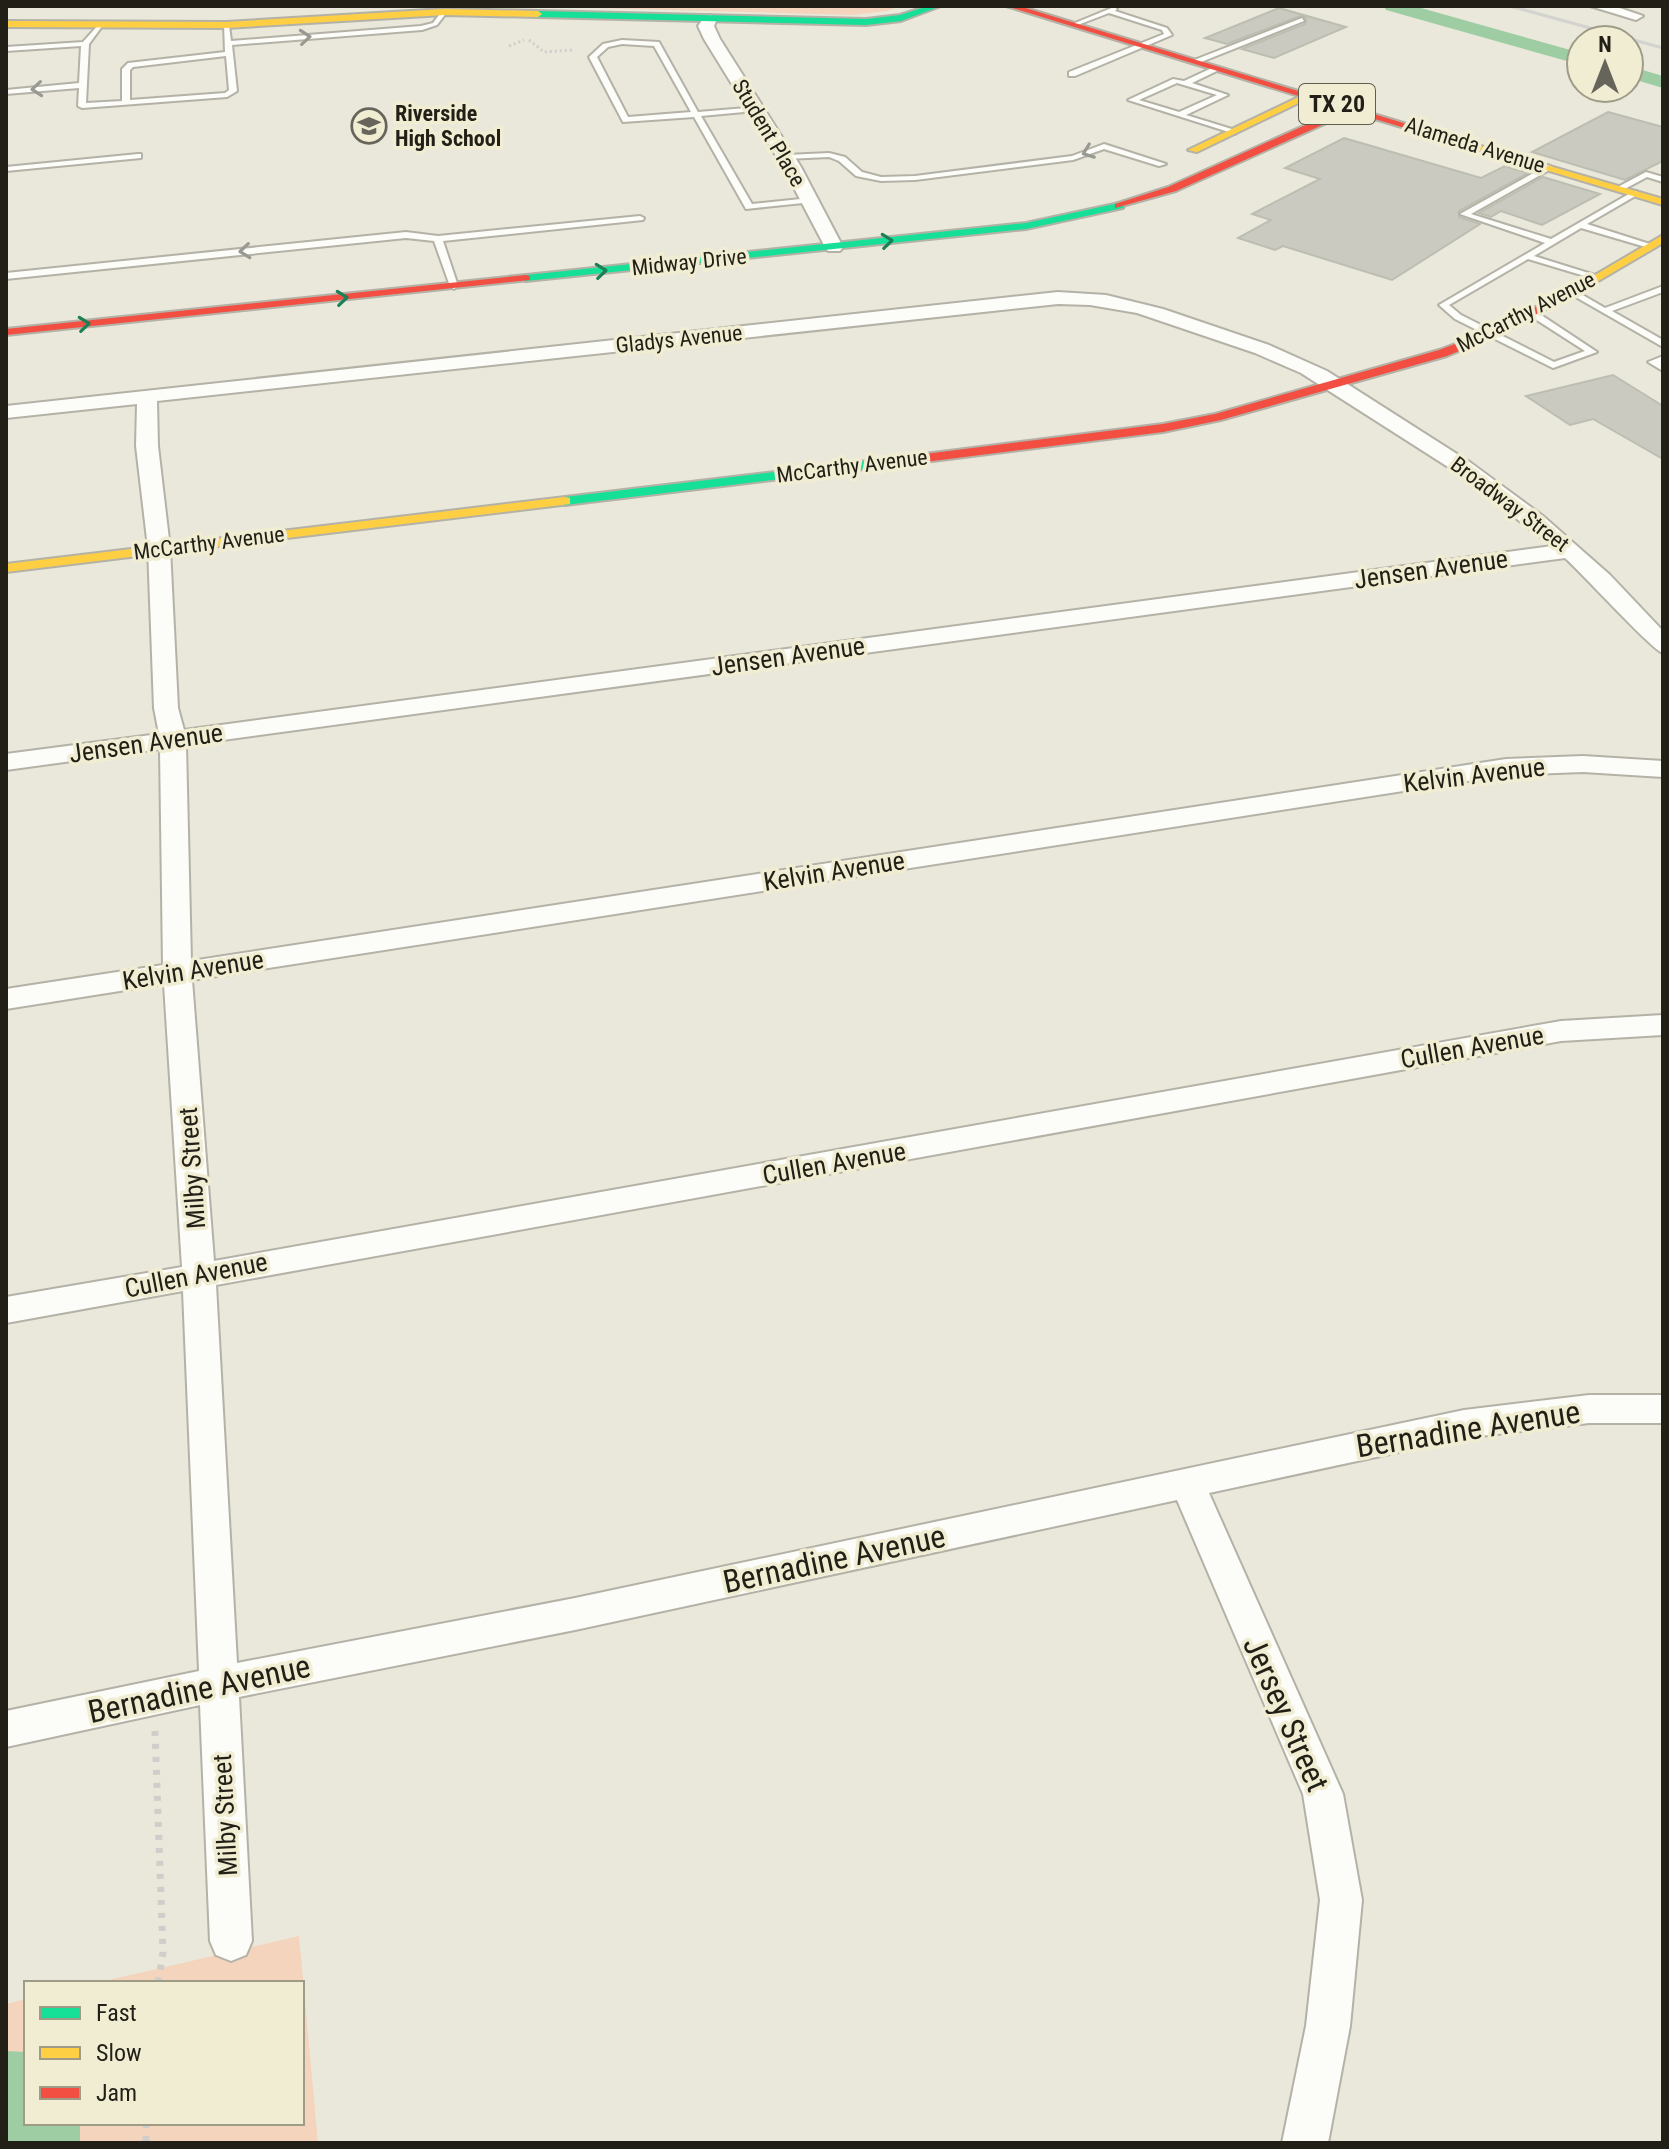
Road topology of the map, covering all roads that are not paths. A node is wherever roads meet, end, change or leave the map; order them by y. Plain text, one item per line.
1 (937, 6) edge
2 (1010, 6) edge
3 (1121, 6) edge
4 (1597, 6) edge
5 (1108, 11) junction
6 (1636, 16) dead end
7 (710, 19) junction
8 (1302, 20) dead end
9 (6, 24) edge
10 (100, 25) junction
11 (1073, 25) junction
12 (227, 34) junction
13 (85, 44) junction
14 (1142, 46) junction
15 (6, 49) edge
16 (227, 54) junction
17 (1193, 62) junction
18 (1217, 69) junction
19 (1072, 74) dead end
20 (1185, 83) junction
21 (83, 85) junction
22 (6, 92) edge
23 (1308, 96) junction
24 (126, 103) junction
25 (1351, 108) junction
26 (755, 109) junction
27 (695, 114) junction
28 (1179, 115) junction
29 (1232, 132) junction
30 (138, 156) dead end
31 (786, 157) junction
32 (1162, 164) junction
33 (1548, 167) junction
34 (6, 169) edge
35 (1136, 175) dead end
36 (1663, 180) edge
37 (1626, 191) junction
38 (810, 200) junction
39 (1663, 202) edge
40 (640, 218) dead end
41 (849, 221) dead end
42 (813, 225) junction
43 (1580, 225) junction
44 (438, 239) junction
45 (1659, 240) edge
46 (1552, 242) junction
47 (834, 247) junction
48 (1526, 256) junction
49 (6, 276) edge
50 (1595, 278) junction
51 (454, 286) junction
52 (1663, 289) edge
53 (1571, 292) junction
54 (1604, 311) junction
55 (1532, 313) junction
56 (6, 332) edge
57 (1491, 334) junction
58 (1663, 344) edge
59 (1663, 359) edge
60 (1663, 368) edge
61 (1338, 385) junction
62 (147, 397) junction
63 (6, 412) edge
64 (159, 548) junction
65 (1571, 550) junction
66 (6, 568) edge
67 (1663, 646) edge
68 (173, 739) junction
69 (6, 762) edge
70 (1663, 769) edge
71 (177, 972) junction
72 (6, 999) edge
73 (1663, 1025) edge
74 (199, 1273) junction
75 (6, 1310) edge
76 (1663, 1409) edge
77 (1188, 1485) junction
78 (219, 1684) junction
79 (6, 1729) edge
80 (231, 1941) dead end
81 (1305, 2143) edge

1 - 7 street
2 - 11 street, Alameda Avenue / TX 20
3 - 5 lane
4 - 6 street
5 - 11 lane
5 - 14 lane
7 - 12 street
7 - 26 street, Student Place
8 - 17 lane
9 - 10 street
10 - 12 street
10 - 13 lane
11 - 14 street, Alameda Avenue / TX 20
12 - 16 lane
13 - 15 lane
13 - 21 lane
14 - 17 street, Alameda Avenue / TX 20
14 - 19 lane
16 - 24 lane
16 - 24 lane
17 - 18 street, Alameda Avenue / TX 20
18 - 20 lane
18 - 23 street, Alameda Avenue / TX 20
20 - 28 lane
20 - 28 lane
21 -> 22 lane
21 - 24 lane
23 - 25 street, Alameda Avenue / TX 20
23 - 29 street
25 - 33 street, Alameda Avenue / TX 20
47 -> 25 street, Midway Drive
26 - 27 lane
26 - 31 street, Student Place
27 - 27 lane
27 - 38 lane
28 - 29 lane
29 - 32 street
30 - 34 lane
32 -> 31 lane
31 - 38 street, Student Place
32 - 35 street
33 - 37 street, Alameda Avenue / TX 20
33 - 46 lane
36 - 37 lane
37 - 39 street, Alameda Avenue / TX 20
37 - 43 lane
38 - 42 street, Student Place
40 - 44 lane
41 - 42 street
42 - 47 street, Student Place
43 - 45 lane
43 - 46 lane
44 -> 49 lane
44 - 51 lane
45 - 50 street, McCarthy Avenue
46 - 48 lane
51 -> 47 street, Midway Drive
48 - 50 lane
48 - 57 lane
50 - 53 street, McCarthy Avenue
56 -> 51 street, Midway Drive
52 - 54 lane
53 - 54 lane
53 - 55 street, McCarthy Avenue
54 - 58 lane
55 - 57 street, McCarthy Avenue
55 - 57 lane
57 - 61 street, McCarthy Avenue
59 - 60 lane
61 - 62 street, Gladys Avenue
61 - 64 street, McCarthy Avenue
61 - 65 street, Broadway Street
62 - 63 street, Gladys Avenue
62 - 64 street, Milby Street
64 - 66 street, McCarthy Avenue
64 - 68 street, Milby Street
65 - 67 street, Broadway Street
65 - 68 street, Jensen Avenue
68 - 69 street, Jensen Avenue
68 - 71 street, Milby Street
70 - 71 street, Kelvin Avenue
71 - 72 street, Kelvin Avenue
71 - 74 street, Milby Street
73 - 74 street, Cullen Avenue
74 - 75 street, Cullen Avenue
74 - 78 street, Milby Street
76 - 77 street, Bernadine Avenue
77 - 78 street, Bernadine Avenue
77 - 81 street, Jersey Street
78 - 79 street, Bernadine Avenue
78 - 80 street, Milby Street

